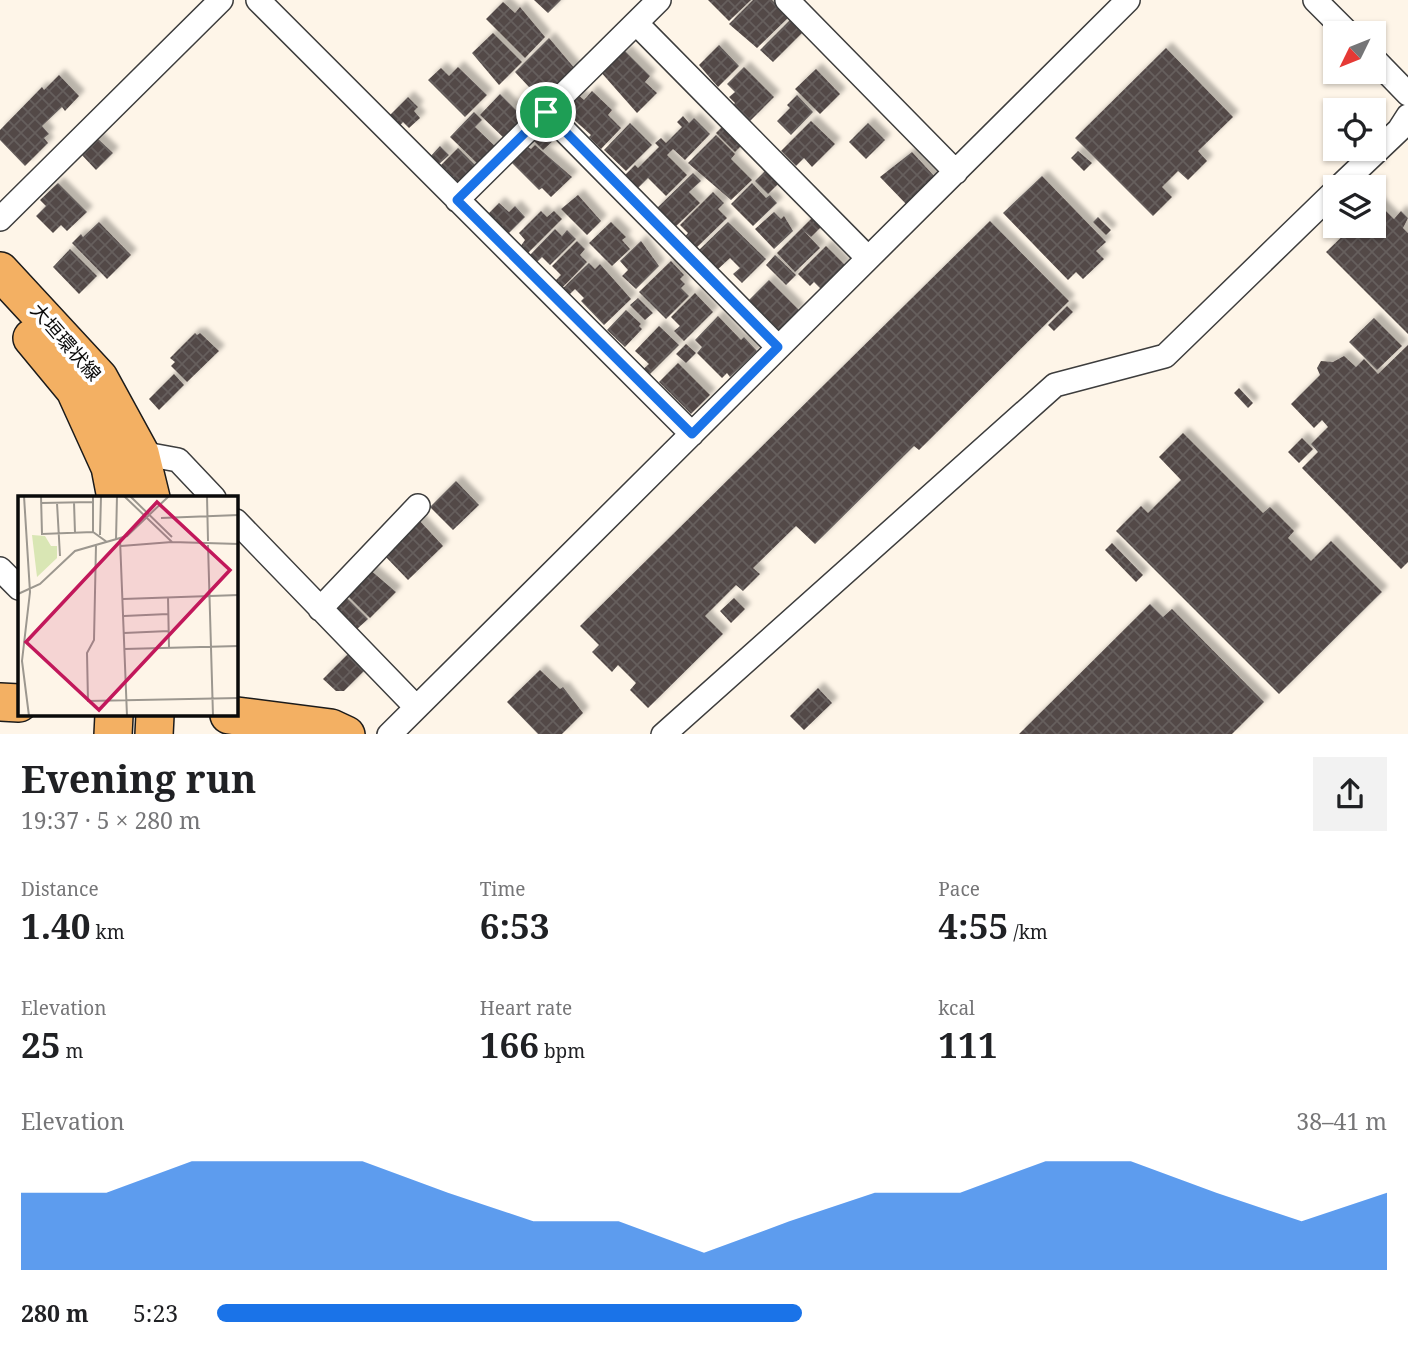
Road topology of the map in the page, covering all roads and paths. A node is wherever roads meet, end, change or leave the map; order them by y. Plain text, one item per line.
1 (221, 0) edge
2 (258, 0) edge
3 (659, 0) edge
4 (787, 0) edge
5 (1128, 0) edge
6 (1315, 0) edge
7 (1336, 21) edge
8 (636, 23) junction
9 (1386, 71) edge
10 (1408, 94) edge
11 (546, 112) junction
12 (1408, 116) edge
13 (956, 172) junction
14 (1352, 175) edge
15 (457, 200) junction
16 (1323, 203) edge
17 (0, 219) edge
18 (868, 258) junction
19 (0, 271) edge
20 (0, 306) edge
21 (778, 347) junction
22 (692, 434) junction
23 (139, 453) junction
24 (116, 496) edge
25 (150, 496) edge
26 (212, 496) edge
27 (418, 506) dead end
28 (238, 523) edge
29 (0, 569) edge
30 (18, 587) edge
31 (320, 608) junction
32 (0, 702) edge
33 (18, 703) edge
34 (416, 707) junction
35 (238, 716) edge
36 (346, 734) edge
37 (388, 734) edge
38 (663, 734) edge

1 - 17 street
2 - 15 street
3 - 8 street
4 - 13 street
5 - 13 street
6 - 7 street
8 - 11 street
8 - 18 street
9 - 10 street
11 - 15 street
11 - 21 street
12 - 14 street
13 - 18 street
15 - 22 street
16 - 38 street
18 - 21 street
19 - 23 main road, 大垣環状線
20 - 24 main road, 大垣環状線
21 - 22 street
22 - 34 street
23 - 25 main road, 大垣環状線
23 - 26 street
27 - 31 street
28 - 31 street
29 - 30 street
31 - 34 street
32 - 33 main road
34 - 37 street
35 - 36 main road

